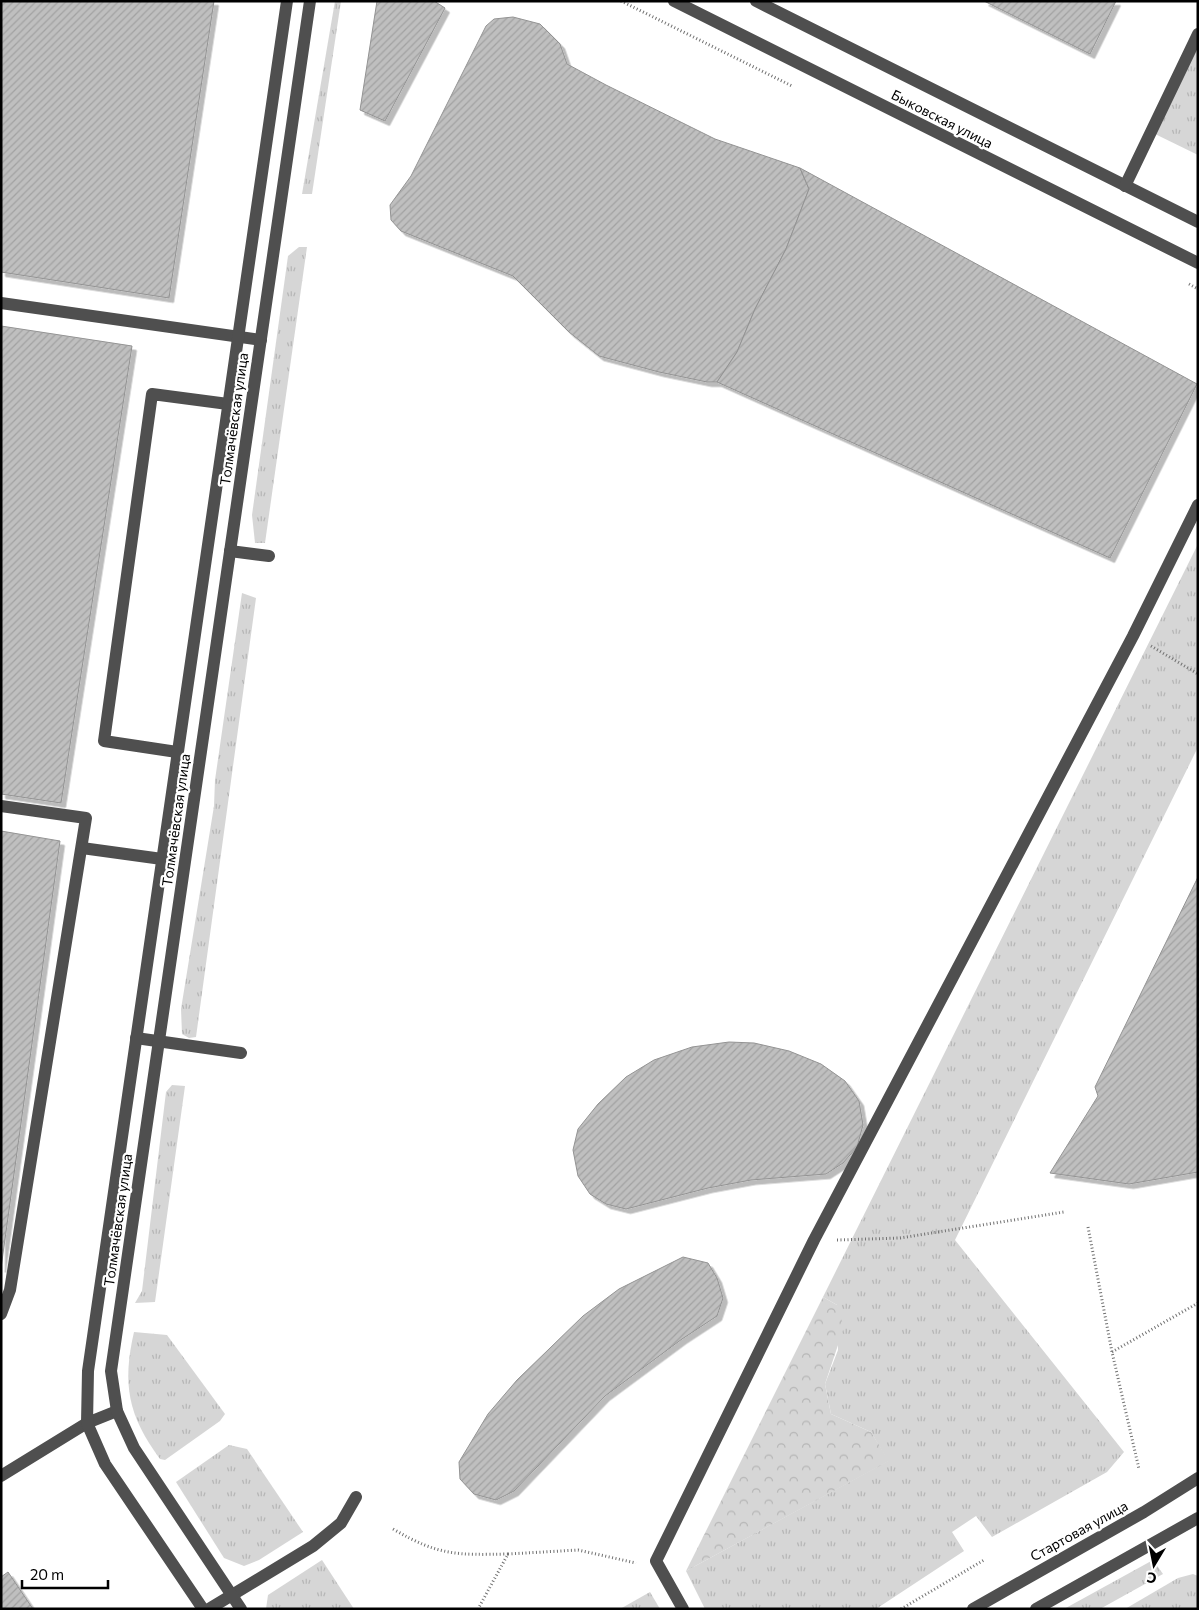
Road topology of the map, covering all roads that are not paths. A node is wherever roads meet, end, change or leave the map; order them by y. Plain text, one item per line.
1 (287, 1) edge
2 (310, 1) edge
3 (674, 1) edge
4 (756, 1) edge
5 (1198, 34) edge
6 (1125, 186) junction
7 (256, 213) junction
8 (279, 216) junction
9 (1198, 222) edge
10 (1198, 263) edge
11 (1, 303) edge
12 (238, 338) junction
13 (261, 340) junction
14 (228, 404) junction
15 (1198, 505) edge
16 (230, 551) junction
17 (269, 556) dead end
18 (178, 752) junction
19 (1, 806) edge
20 (82, 848) junction
21 (162, 859) junction
22 (136, 1038) junction
23 (159, 1042) junction
24 (241, 1053) dead end
25 (1, 1314) edge
26 (117, 1411) junction
27 (87, 1423) junction
28 (1, 1476) edge
29 (1198, 1478) edge
30 (356, 1498) dead end
31 (1198, 1518) edge
32 (231, 1594) junction
33 (203, 1609) edge
34 (209, 1609) edge
35 (241, 1609) edge
36 (683, 1609) edge
37 (973, 1609) edge
38 (1036, 1609) edge

1 - 7 street, Толмачёвская улица
2 - 8 street, Толмачёвская улица
3 - 10 street, Быковская улица
4 - 6 street, Быковская улица
5 - 6 street
6 - 9 street, Быковская улица
7 - 8 street
7 - 12 street, Толмачёвская улица
8 - 13 street, Толмачёвская улица
11 - 12 street
12 - 13 street
12 - 14 street, Толмачёвская улица
13 - 16 street, Толмачёвская улица
14 - 18 street, Толмачёвская улица
14 - 18 street
15 - 36 street
16 - 17 street
16 - 23 street, Толмачёвская улица
18 - 21 street, Толмачёвская улица
19 - 20 street
20 - 21 street
20 - 25 street
21 - 22 street, Толмачёвская улица
22 - 23 street
22 - 27 street, Толмачёвская улица
23 - 24 street
23 - 26 street, Толмачёвская улица
26 - 27 street
26 - 32 street, Толмачёвская улица
27 - 28 street
27 - 33 street, Толмачёвская улица
29 - 37 street, Стартовая улица
30 - 32 street
31 - 38 street
32 - 34 street
32 - 35 street, Толмачёвская улица

